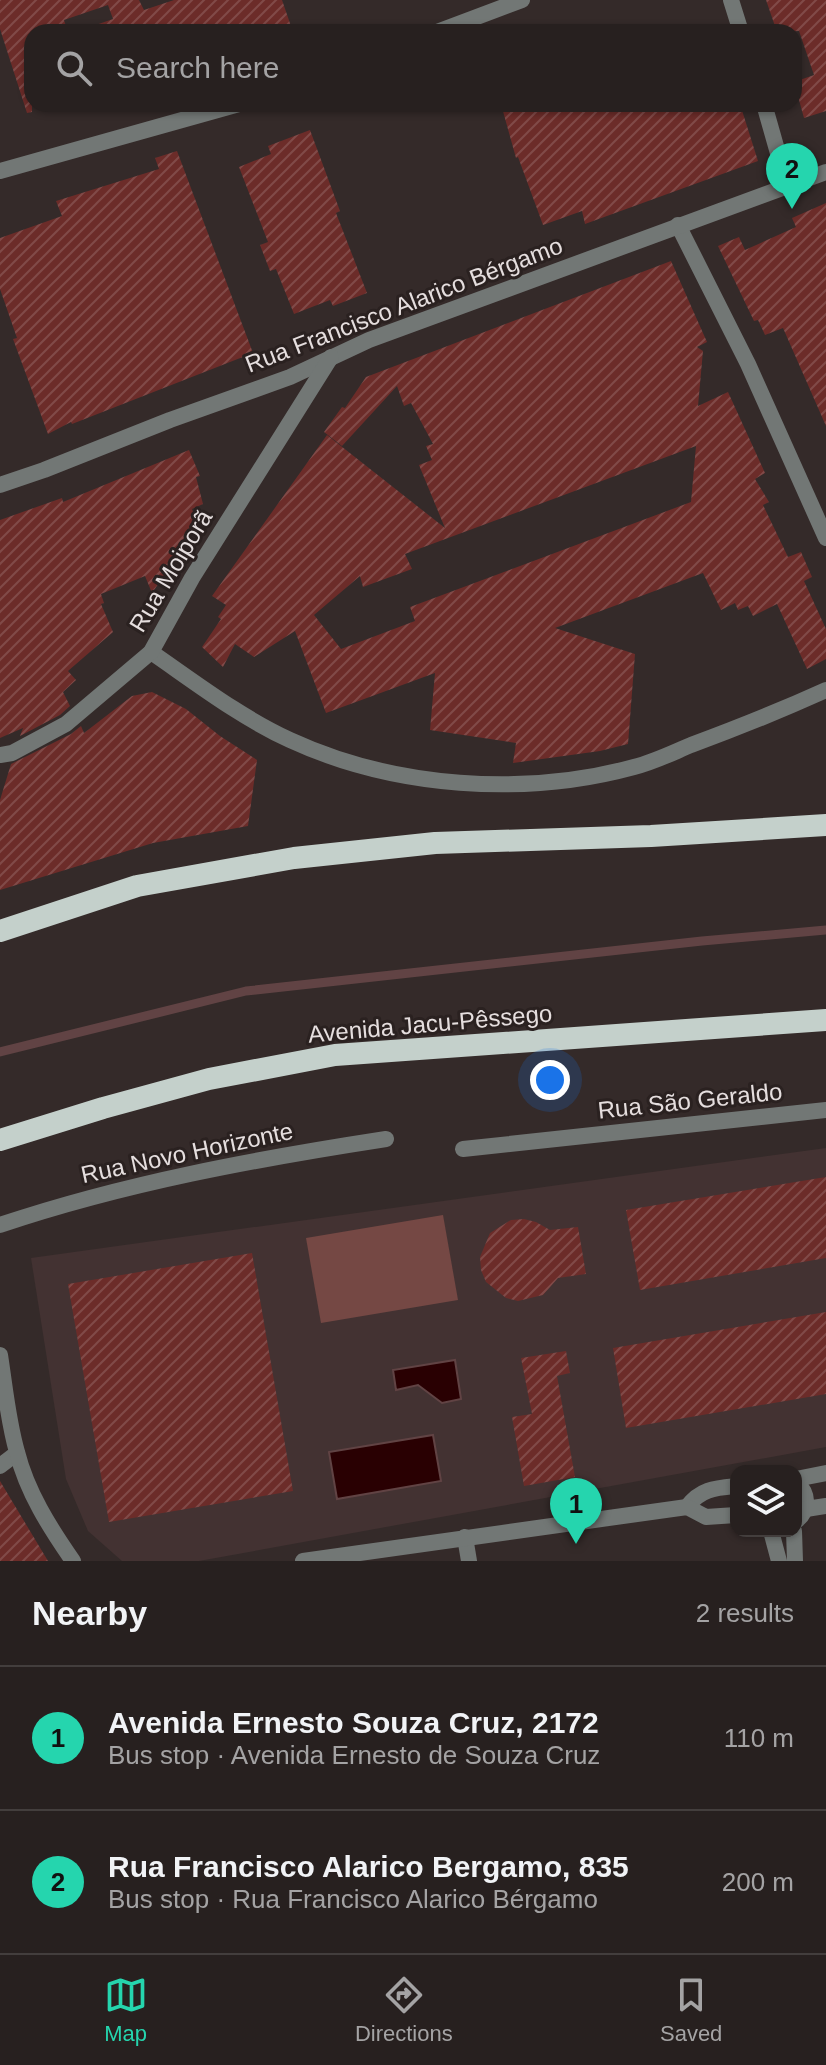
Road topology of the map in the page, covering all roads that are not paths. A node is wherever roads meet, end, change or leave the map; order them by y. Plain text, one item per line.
1 (522, 0) edge
2 (731, 0) edge
3 (458, 24) edge
4 (738, 24) edge
5 (210, 112) edge
6 (766, 112) edge
7 (0, 171) edge
8 (826, 172) edge
9 (787, 185) junction
10 (678, 225) junction
11 (331, 357) junction
12 (0, 485) edge
13 (826, 538) edge
14 (151, 652) junction
15 (826, 690) edge
16 (0, 755) edge
17 (826, 825) edge
18 (0, 931) edge
19 (826, 1020) edge
20 (826, 1110) edge
21 (386, 1139) dead end
22 (0, 1140) edge
23 (463, 1149) dead end
24 (0, 1225) edge
25 (0, 1355) edge
26 (17, 1453) junction
27 (0, 1466) edge
28 (826, 1473) edge
29 (802, 1479) edge
30 (730, 1487) edge
31 (802, 1487) edge
32 (826, 1506) edge
33 (687, 1507) junction
34 (802, 1512) edge
35 (730, 1515) edge
36 (802, 1515) edge
37 (465, 1537) junction
38 (773, 1537) edge
39 (794, 1537) edge
40 (73, 1561) edge
41 (303, 1561) edge
42 (469, 1561) edge
43 (779, 1561) edge
44 (795, 1561) edge

1 - 3 street
2 - 4 street
5 - 7 street
6 - 9 street
8 - 9 street, Rua Francisco Alarico Bérgamo
9 - 10 street, Rua Francisco Alarico Bérgamo
10 - 11 street, Rua Francisco Alarico Bérgamo
10 - 13 street
11 - 12 street, Rua Francisco Alarico Bérgamo
11 - 14 street, Rua Moiporã
14 - 15 street
14 - 16 street, Rua Moiporã
17 - 18 highway
19 - 22 highway, Avenida Jacu-Pêssego
20 - 23 street, Rua São Geraldo
21 - 24 street, Rua Novo Horizonte
25 - 26 street
26 - 27 street
26 - 40 street
28 - 29 street
30 - 33 street
31 - 34 street
32 - 36 street
33 - 35 street
33 - 37 street
37 - 41 street
37 - 42 street
38 - 43 street
39 - 44 street

